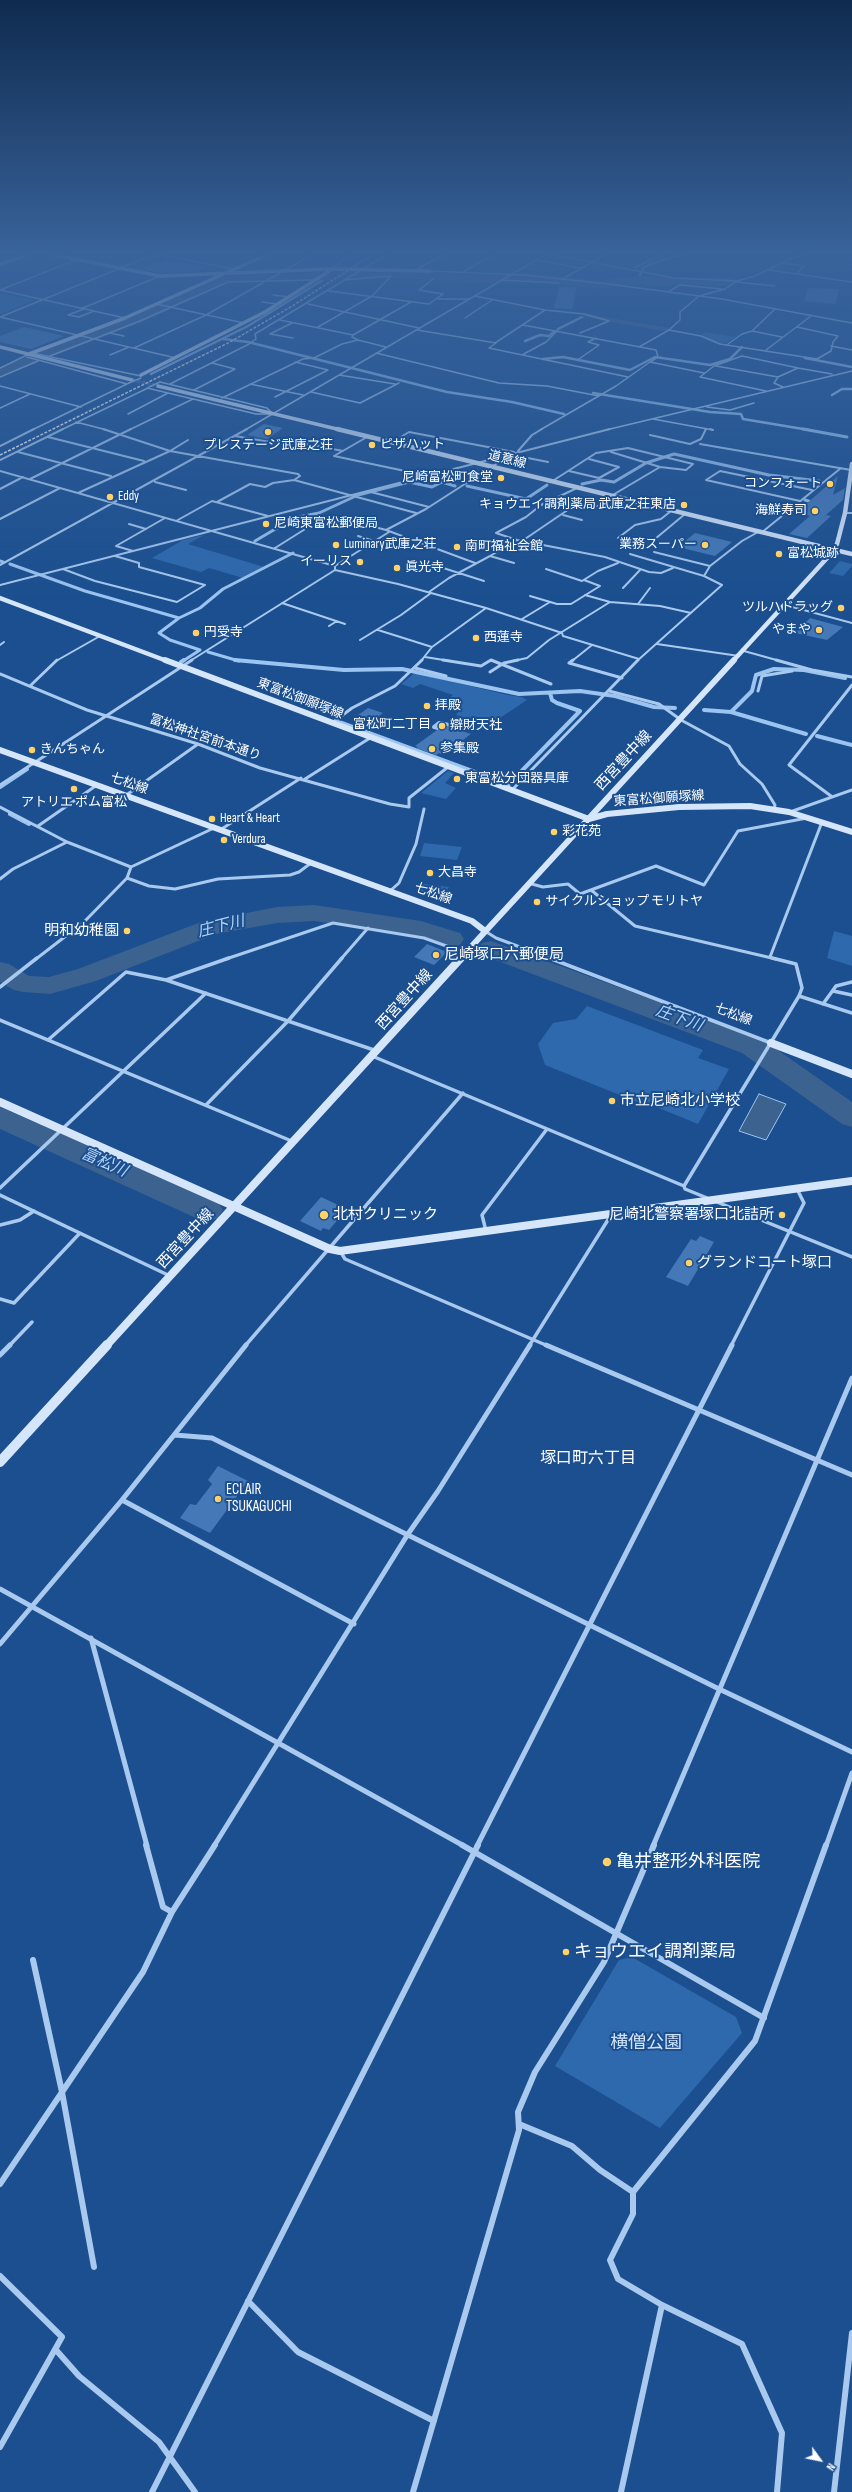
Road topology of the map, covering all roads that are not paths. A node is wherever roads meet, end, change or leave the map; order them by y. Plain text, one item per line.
1 (21, 368) edge
2 (70, 368) edge
3 (79, 368) edge
4 (106, 368) edge
5 (156, 368) edge
6 (201, 368) edge
7 (232, 368) edge
8 (282, 368) edge
9 (321, 368) edge
10 (350, 368) edge
11 (439, 368) edge
12 (586, 368) edge
13 (641, 368) edge
14 (681, 368) edge
15 (711, 368) edge
16 (726, 368) edge
17 (798, 368) edge
18 (800, 368) edge
19 (852, 371) edge
20 (704, 373) junction
21 (339, 375) junction
22 (834, 375) junction
23 (141, 376) junction
24 (0, 377) edge
25 (628, 377) junction
26 (778, 378) junction
27 (129, 382) junction
28 (399, 382) dead end
29 (159, 384) junction
30 (170, 384) junction
31 (250, 384) junction
32 (395, 384) junction
33 (0, 386) edge
34 (783, 387) junction
35 (148, 388) junction
36 (194, 390) junction
37 (768, 391) junction
38 (285, 392) junction
39 (310, 392) junction
40 (169, 393) junction
41 (30, 394) junction
42 (304, 395) junction
43 (599, 396) junction
44 (222, 398) junction
45 (275, 398) dead end
46 (193, 399) junction
47 (754, 403) dead end
48 (705, 406) junction
49 (81, 407) junction
50 (0, 408) edge
51 (128, 414) dead end
52 (273, 414) junction
53 (653, 419) junction
54 (76, 422) junction
55 (706, 429) junction
56 (713, 430) dead end
57 (120, 434) junction
58 (650, 435) dead end
59 (234, 436) junction
60 (47, 437) junction
61 (367, 437) junction
62 (188, 440) dead end
63 (674, 440) junction
64 (391, 442) junction
65 (670, 442) dead end
66 (700, 444) dead end
67 (0, 446) edge
68 (92, 448) junction
69 (170, 451) junction
70 (343, 451) junction
71 (18, 452) junction
72 (611, 452) junction
73 (515, 453) junction
74 (200, 456) junction
75 (589, 459) junction
76 (0, 460) edge
77 (144, 461) junction
78 (548, 462) dead end
79 (62, 463) junction
80 (474, 463) junction
81 (852, 464) edge
82 (660, 467) junction
83 (493, 468) junction
84 (840, 468) junction
85 (851, 470) edge
86 (569, 471) junction
87 (0, 472) edge
88 (426, 475) junction
89 (111, 476) junction
90 (23, 477) junction
91 (30, 479) junction
92 (294, 480) junction
93 (155, 482) junction
94 (551, 482) junction
95 (60, 488) junction
96 (577, 488) junction
97 (0, 489) edge
98 (186, 490) dead end
99 (367, 490) junction
100 (812, 490) junction
101 (78, 493) junction
102 (351, 495) junction
103 (611, 496) junction
104 (626, 500) junction
105 (800, 501) junction
106 (217, 502) junction
107 (115, 504) junction
108 (429, 506) junction
109 (671, 511) junction
110 (416, 513) junction
111 (845, 513) junction
112 (852, 513) edge
113 (685, 514) junction
114 (563, 515) junction
115 (268, 516) junction
116 (165, 518) junction
117 (345, 519) dead end
118 (0, 520) edge
119 (582, 520) dead end
120 (176, 521) junction
121 (129, 524) dead end
122 (310, 526) dead end
123 (146, 529) junction
124 (211, 531) junction
125 (387, 531) junction
126 (760, 532) junction
127 (358, 536) dead end
128 (618, 538) dead end
129 (656, 539) dead end
130 (517, 540) junction
131 (374, 541) junction
132 (522, 541) junction
133 (275, 548) junction
134 (834, 550) junction
135 (133, 551) junction
136 (654, 552) dead end
137 (630, 554) dead end
138 (852, 554) edge
139 (115, 556) junction
140 (490, 556) junction
141 (475, 562) junction
142 (514, 563) dead end
143 (618, 563) junction
144 (0, 565) edge
145 (335, 566) junction
146 (437, 566) dead end
147 (710, 566) junction
148 (673, 568) junction
149 (63, 569) junction
150 (546, 569) dead end
151 (334, 570) junction
152 (640, 570) junction
153 (458, 573) junction
154 (704, 576) junction
155 (584, 580) junction
156 (484, 581) dead end
157 (0, 585) edge
158 (624, 588) dead end
159 (650, 588) dead end
160 (430, 592) junction
161 (530, 596) dead end
162 (585, 596) junction
163 (0, 598) edge
164 (282, 602) junction
165 (550, 602) junction
166 (610, 602) junction
167 (638, 604) junction
168 (785, 605) junction
169 (486, 608) junction
170 (691, 613) junction
171 (522, 619) junction
172 (338, 621) junction
173 (852, 623) edge
174 (345, 624) dead end
175 (329, 626) dead end
176 (378, 630) junction
177 (562, 633) junction
178 (100, 636) junction
179 (0, 640) edge
180 (360, 640) dead end
181 (657, 644) junction
182 (0, 645) edge
183 (592, 645) junction
184 (432, 647) junction
185 (744, 651) junction
186 (739, 656) junction
187 (425, 657) junction
188 (639, 659) junction
189 (501, 665) junction
190 (182, 667) junction
191 (414, 670) junction
192 (792, 671) dead end
193 (490, 672) dead end
194 (0, 674) edge
195 (446, 676) dead end
196 (852, 677) edge
197 (622, 678) junction
198 (551, 684) dead end
199 (852, 685) edge
200 (30, 686) junction
201 (851, 689) edge
202 (758, 692) dead end
203 (607, 693) junction
204 (109, 716) junction
205 (681, 720) junction
206 (332, 723) junction
207 (370, 738) junction
208 (198, 744) junction
209 (0, 750) edge
210 (34, 763) junction
211 (448, 767) junction
212 (303, 779) junction
213 (0, 785) edge
214 (97, 785) junction
215 (852, 790) edge
216 (511, 791) junction
217 (126, 796) junction
218 (831, 796) junction
219 (0, 807) edge
220 (424, 809) dead end
221 (774, 809) junction
222 (789, 812) junction
223 (809, 818) junction
224 (589, 819) junction
225 (822, 822) junction
226 (38, 826) junction
227 (217, 829) junction
228 (852, 832) edge
229 (66, 842) junction
230 (311, 863) junction
231 (131, 867) junction
232 (127, 878) junction
233 (0, 879) edge
234 (528, 883) junction
235 (591, 890) junction
236 (390, 892) junction
237 (368, 928) junction
238 (485, 931) junction
239 (466, 954) junction
240 (770, 957) junction
241 (166, 980) junction
242 (852, 982) edge
243 (0, 987) edge
244 (833, 991) junction
245 (206, 993) junction
246 (852, 995) edge
247 (799, 996) junction
248 (823, 1004) junction
249 (852, 1013) edge
250 (0, 1020) edge
251 (288, 1021) junction
252 (48, 1040) junction
253 (769, 1046) junction
254 (375, 1053) junction
255 (123, 1073) junction
256 (852, 1074) edge
257 (463, 1093) junction
258 (0, 1102) edge
259 (206, 1105) junction
260 (62, 1129) junction
261 (547, 1129) junction
262 (294, 1142) junction
263 (852, 1181) edge
264 (684, 1187) junction
265 (0, 1188) edge
266 (797, 1189) junction
267 (0, 1195) edge
268 (715, 1200) junction
269 (236, 1206) junction
270 (34, 1211) junction
271 (611, 1214) junction
272 (0, 1225) edge
273 (485, 1228) junction
274 (790, 1231) junction
275 (80, 1233) junction
276 (330, 1249) junction
277 (340, 1251) junction
278 (852, 1257) edge
279 (170, 1276) junction
280 (0, 1299) edge
281 (32, 1322) dead end
282 (532, 1339) junction
283 (0, 1355) edge
284 (852, 1378) edge
285 (697, 1409) junction
286 (175, 1435) junction
287 (818, 1460) junction
288 (0, 1462) edge
289 (852, 1475) edge
290 (122, 1500) junction
291 (408, 1534) junction
292 (0, 1589) edge
293 (32, 1606) junction
294 (589, 1622) junction
295 (354, 1624) junction
296 (91, 1638) junction
297 (0, 1644) edge
298 (719, 1689) junction
299 (280, 1743) junction
300 (852, 1752) edge
301 (852, 1773) edge
302 (474, 1851) junction
303 (172, 1912) junction
304 (617, 1933) junction
305 (33, 1960) dead end
306 (764, 2018) junction
307 (62, 2092) junction
308 (519, 2124) junction
309 (0, 2184) edge
310 (634, 2192) junction
311 (94, 2267) dead end
312 (0, 2276) edge
313 (248, 2301) junction
314 (662, 2305) junction
315 (852, 2333) edge
316 (56, 2350) junction
317 (849, 2388) edge
318 (434, 2421) junction
319 (0, 2447) edge
320 (170, 2458) junction
321 (152, 2492) edge
322 (195, 2492) edge
323 (413, 2492) edge
324 (621, 2492) edge
325 (777, 2492) edge
326 (834, 2492) edge

1 - 24 street
2 - 27 street
3 - 27 street
4 - 23 street
5 - 23 street
6 - 30 street
7 - 36 street
8 - 31 street
9 - 38 street
10 - 21 street
11 - 43 street
12 - 25 street
13 - 25 street
14 - 20 street
15 - 20 street
16 - 26 street
17 - 26 street
18 - 22 street
19 - 22 street
20 - 37 street
21 - 32 street
21 - 39 street
22 - 34 street
23 - 27 street, bridge
25 - 43 street
26 - 34 street
27 - 49 street
28 - 32 street
29 - 30 street
29 - 35 street, bridge
29 - 52 street, 道意線
30 - 36 street
31 - 38 street
31 - 44 street
32 - 39 street
33 - 41 street
34 - 37 street
35 - 40 street
35 - 54 street
36 - 44 street
37 - 48 street
38 - 42 street
38 - 45 street
39 - 42 street
40 - 46 street
40 - 51 street
41 - 49 street
41 - 50 street
42 - 52 street
43 - 73 street
44 - 52 street
46 - 52 street
46 - 57 street
47 - 48 street
48 - 53 street
49 - 67 street
52 - 59 street
52 - 61 street, 道意線
53 - 55 street
53 - 73 street
54 - 57 street
54 - 60 street
55 - 56 street
55 - 63 street
57 - 68 street
57 - 69 street
58 - 63 street
59 - 70 street
59 - 74 street
60 - 68 street
60 - 71 street
61 - 64 street, 道意線
61 - 70 street
62 - 69 street
63 - 65 street
64 - 73 street
64 - 80 street, 道意線
66 - 84 street
68 - 77 street
68 - 79 street
69 - 74 street
69 - 77 street
70 - 88 street
71 - 76 street
71 - 79 street
72 - 75 street
72 - 82 street
72 - 82 street
73 - 78 street
73 - 80 street
73 - 83 street
74 - 92 street
74 - 93 street
75 - 86 street
75 - 86 street
77 - 89 street
79 - 89 street
79 - 91 street
80 - 83 street, 道意線
80 - 88 street
81 - 85 street, 西宮豊中線
82 - 103 street
83 - 94 street, 道意線
83 - 108 street
84 - 85 street
84 - 100 street
85 - 111 street, 西宮豊中線
86 - 94 street
87 - 90 street
88 - 99 street
89 - 101 street
90 - 91 street
90 - 97 street
91 - 95 street
92 - 102 street
92 - 106 street
93 - 98 street
93 - 107 street
94 - 96 street, 道意線
95 - 101 street
95 - 118 street
96 - 103 street, 道意線
96 - 130 street
99 - 102 street
99 - 108 street
100 - 105 street
100 - 105 street
101 - 107 street
102 - 110 street
102 - 115 street
103 - 104 street, 道意線
104 - 109 street, 道意線
104 - 114 street
105 - 126 street
106 - 115 street
106 - 120 street
107 - 116 street
107 - 144 street
108 - 110 street
109 - 113 street, 道意線
109 - 128 street
110 - 125 street
111 - 112 street
111 - 134 street, 西宮豊中線
113 - 126 street, 道意線
113 - 129 street
114 - 119 street
114 - 132 street
115 - 124 street
116 - 120 street
116 - 123 street
117 - 125 street
120 - 124 street
121 - 123 street
122 - 133 street
123 - 135 street
124 - 133 street
124 - 135 street
125 - 131 street
125 - 141 street
126 - 134 street, 道意線
126 - 147 street
127 - 131 street
130 - 132 street
130 - 140 street
131 - 145 street
132 - 143 street
133 - 145 street
134 - 138 street, 道意線
134 - 168 street, 西宮豊中線
135 - 139 street
136 - 147 street
137 - 148 street
139 - 149 street
139 - 149 street
140 - 141 street
140 - 142 street
141 - 153 street
143 - 152 street
143 - 155 street
145 - 151 street
146 - 153 street
147 - 154 street
148 - 152 street
148 - 154 street
149 - 157 street
150 - 155 street
151 - 160 street
151 - 164 street
152 - 158 street
153 - 156 street
153 - 160 street
154 - 170 street
155 - 162 street
159 - 167 street
160 - 169 street
160 - 176 street
161 - 165 street
162 - 165 street
162 - 166 street
163 - 178 street, 東富松御願塚線
164 - 172 street
164 - 190 street
165 - 171 street
166 - 167 street
166 - 177 street
167 - 170 street
168 - 173 street
168 - 185 street, 西宮豊中線
169 - 171 street
169 - 184 street
170 - 181 street
171 - 177 street
172 - 174 street
172 - 175 street
176 - 180 street
176 - 184 street
177 - 183 street
177 - 189 street
178 - 190 street, 東富松御願塚線
178 - 200 street
179 - 182 street
181 - 186 street
181 - 188 street
183 - 188 street
183 - 197 street
184 - 187 street
185 - 186 street, 西宮豊中線
185 - 196 street
186 - 205 street, 西宮豊中線
187 - 189 street
187 - 191 street
188 - 197 street
189 - 193 street
189 - 198 street
190 - 204 street
190 - 206 street, 東富松御願塚線
191 - 195 street
191 - 206 street
192 - 202 street
194 - 200 street, 富松神社宮前本通り
197 - 203 street
199 - 201 street
200 - 204 street, 富松神社宮前本通り
201 - 218 street
203 - 205 street
203 - 216 street
204 - 208 street, 富松神社宮前本通り
204 - 210 street
205 - 221 street
205 - 224 street, 西宮豊中線
206 - 207 street, 東富松御願塚線
207 - 211 street, 東富松御願塚線
207 - 212 street
208 - 212 street, 富松神社宮前本通り
208 - 217 street
209 - 210 street, 七松線
210 - 213 street
210 - 214 street, 七松線
211 - 212 street, 富松神社宮前本通り
211 - 216 street, 東富松御願塚線
212 - 227 street
214 - 217 street, 七松線
214 - 226 street
215 - 218 street
216 - 224 street, 東富松御願塚線
217 - 227 street, 七松線
218 - 222 street
219 - 226 street
220 - 236 street
221 - 222 street, 東富松御願塚線
221 - 224 street, 東富松御願塚線
222 - 223 street, 東富松御願塚線
223 - 225 street, 東富松御願塚線
223 - 235 street
224 - 234 street, 西宮豊中線
225 - 228 street, 東富松御願塚線
225 - 240 street
226 - 229 street
227 - 230 street, 七松線
227 - 231 street
229 - 231 street
229 - 233 street
230 - 232 street
230 - 236 street, 七松線
231 - 232 street
232 - 243 street
234 - 235 street
234 - 238 street, 西宮豊中線
235 - 240 street
236 - 238 street, 七松線
237 - 239 street
237 - 241 street
237 - 251 street
238 - 239 street, 西宮豊中線
238 - 253 street, 七松線
239 - 254 street, 西宮豊中線
240 - 247 street
241 - 245 street
241 - 252 street
242 - 244 street
244 - 246 street
244 - 248 street
245 - 251 street
245 - 255 street
247 - 248 street
247 - 253 street
248 - 249 street
250 - 252 street
251 - 254 street
251 - 259 street
252 - 255 street
253 - 256 street, 七松線
253 - 264 street
254 - 257 street
254 - 262 street, 西宮豊中線
255 - 259 street
255 - 260 street
257 - 261 street
257 - 276 street
258 - 260 street
259 - 262 street
260 - 265 street
260 - 269 street
261 - 264 street
261 - 273 street
262 - 269 street, 西宮豊中線
263 - 266 street
264 - 268 street
266 - 268 street
266 - 274 street
267 - 270 street
268 - 271 street
268 - 274 street
269 - 276 street
269 - 279 street, 西宮豊中線
270 - 272 street
270 - 275 street
271 - 273 street
271 - 282 street
273 - 277 street
274 - 278 street
274 - 285 street
275 - 279 street
275 - 280 street
276 - 277 street
276 - 286 street
277 - 282 street
279 - 288 street, 西宮豊中線
281 - 283 street
282 - 285 street
282 - 291 street
284 - 287 street
285 - 287 street
285 - 294 street
286 - 290 street
286 - 291 street
287 - 289 street
287 - 298 street
290 - 293 street
290 - 295 street
291 - 294 street
291 - 295 street
292 - 293 street
293 - 296 street
293 - 297 street
294 - 298 street
294 - 302 street
295 - 299 street
296 - 299 street
296 - 303 street
298 - 300 street
298 - 304 street
299 - 302 street
299 - 303 street
301 - 306 street
302 - 304 street
302 - 313 street
303 - 307 street
304 - 306 street
304 - 308 street
305 - 307 street
306 - 310 street
307 - 309 street
307 - 311 street
308 - 310 street
308 - 318 street
310 - 314 street
312 - 316 street
313 - 318 street
313 - 320 street
314 - 324 street
314 - 325 street
315 - 317 street
316 - 319 street
316 - 320 street
317 - 326 street
318 - 323 street
320 - 321 street
320 - 322 street

